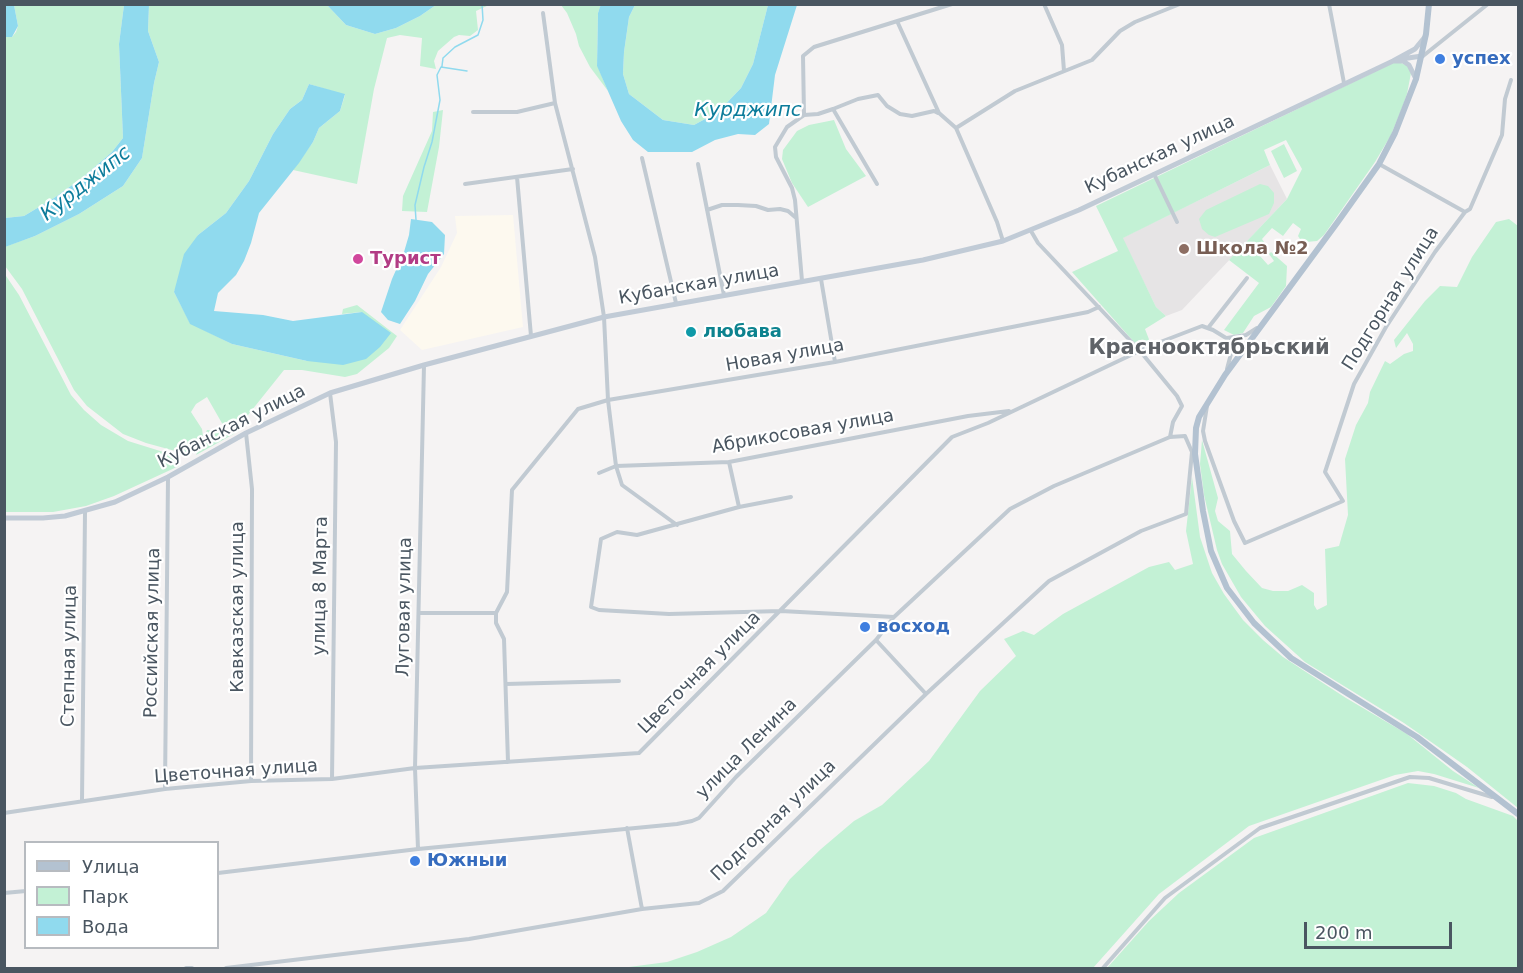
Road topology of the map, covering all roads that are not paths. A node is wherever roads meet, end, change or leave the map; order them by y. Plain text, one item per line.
1 (952, 4) edge
2 (1044, 4) edge
3 (1180, 4) edge
4 (1329, 4) edge
5 (1429, 4) edge
6 (1488, 4) edge
7 (543, 13) dead end
8 (897, 21) junction
9 (1426, 34) junction
10 (1422, 56) junction
11 (1393, 61) junction
12 (1064, 71) junction
13 (1416, 79) junction
14 (1511, 80) dead end
15 (1344, 83) junction
16 (555, 103) junction
17 (833, 110) junction
18 (473, 112) dead end
19 (939, 113) junction
20 (804, 115) junction
21 (956, 128) junction
22 (642, 158) dead end
23 (698, 164) dead end
24 (1379, 164) junction
25 (573, 169) junction
26 (1154, 173) junction
27 (517, 177) junction
28 (465, 184) dead end
29 (877, 184) dead end
30 (707, 210) junction
31 (1465, 212) junction
32 (796, 217) junction
33 (1177, 222) dead end
34 (1031, 231) junction
35 (1003, 241) junction
36 (821, 278) junction
37 (1247, 278) dead end
38 (802, 281) junction
39 (725, 296) junction
40 (676, 303) junction
41 (1099, 307) junction
42 (604, 317) junction
43 (1261, 325) junction
44 (1208, 328) junction
45 (531, 336) junction
46 (1227, 338) junction
47 (1244, 349) junction
48 (1140, 351) junction
49 (835, 362) junction
50 (424, 365) junction
51 (1225, 375) junction
52 (330, 393) junction
53 (608, 400) junction
54 (1207, 404) junction
55 (1012, 410) junction
56 (246, 433) junction
57 (1170, 437) junction
58 (729, 462) junction
59 (616, 466) junction
60 (599, 473) dead end
61 (168, 477) junction
62 (791, 497) dead end
63 (739, 507) junction
64 (85, 512) junction
65 (4, 518) edge
66 (677, 525) junction
67 (781, 611) junction
68 (419, 613) junction
69 (496, 613) junction
70 (894, 617) junction
71 (876, 640) junction
72 (619, 681) dead end
73 (506, 684) junction
74 (926, 694) junction
75 (508, 762) junction
76 (415, 768) junction
77 (332, 779) junction
78 (250, 781) junction
79 (165, 789) junction
80 (1500, 799) junction
81 (82, 801) junction
82 (4, 813) edge
83 (1518, 814) edge
84 (627, 828) junction
85 (418, 849) junction
86 (219, 873) edge
87 (24, 891) edge
88 (4, 893) edge
89 (642, 909) junction
90 (186, 969) edge
91 (192, 969) edge
92 (226, 969) edge
93 (1103, 969) edge

1 - 8 street
2 - 12 street
3 - 12 street
4 - 15 street
5 - 9 main road
6 - 10 street
7 - 16 street
8 - 19 street
8 - 20 street
9 - 10 main road
9 - 11 main road
10 - 11 main road
10 - 13 main road
11 - 13 main road
11 - 15 main road, Кубанская улица
12 - 21 street
13 - 24 main road
14 - 31 street, Подгорная улица
15 - 26 main road, Кубанская улица
16 - 18 street
16 - 25 street
17 - 19 street
17 - 20 street
17 - 29 street
19 - 21 street
20 - 32 street
21 - 35 street
22 - 40 street
23 - 30 street
24 - 31 street
24 - 43 main road
25 - 27 street
25 - 42 street
26 - 33 street
26 - 34 main road, Кубанская улица
27 - 28 street
27 - 45 street
30 - 32 street
30 - 39 street
31 - 54 street, Подгорная улица
32 - 38 street
34 - 35 main road, Кубанская улица
34 - 41 street
35 - 36 main road, Кубанская улица
36 - 38 main road, Кубанская улица
36 - 49 street
37 - 44 street
38 - 39 main road, Кубанская улица
39 - 40 main road, Кубанская улица
40 - 42 main road, Кубанская улица
41 - 48 street
41 - 49 street, Новая улица
42 - 45 main road, Кубанская улица
42 - 53 street
43 - 46 street
43 - 47 main road
44 - 46 street
44 - 48 street, Цветочная улица
45 - 50 main road, Кубанская улица
46 - 47 street
46 - 51 street
47 - 51 main road
48 - 55 street, Цветочная улица
48 - 57 street
49 - 53 street, Новая улица
50 - 52 main road, Кубанская улица
50 - 68 street, Луговая улица
51 - 54 main road
52 - 56 main road, Кубанская улица
52 - 77 street, улица 8 Марта
53 - 59 street
53 - 69 street, Новая улица
54 - 80 main road
55 - 58 street, Абрикосовая улица
55 - 67 street, Цветочная улица
56 - 61 main road, Кубанская улица
56 - 78 street, Кавказская улица
57 - 70 street, улица Ленина
57 - 74 street, Подгорная улица
58 - 59 street, Абрикосовая улица
58 - 63 street
59 - 60 street, Абрикосовая улица
59 - 66 street
61 - 64 main road, Кубанская улица
61 - 79 street, Российская улица
62 - 63 street
63 - 66 street
64 - 65 main road, Кубанская улица
64 - 81 street, Степная улица
66 - 67 street
67 - 70 street
67 - 75 street, Цветочная улица
68 - 69 street
68 - 76 street, Луговая улица
69 - 73 street
70 - 71 street, улица Ленина
71 - 74 street
71 - 84 street, улица Ленина
72 - 73 street
73 - 75 street
74 - 89 street, Подгорная улица
75 - 76 street, Цветочная улица
76 - 77 street, Цветочная улица
76 - 85 street, Луговая улица
77 - 78 street, Цветочная улица
78 - 79 street, Цветочная улица
79 - 81 street, Цветочная улица
80 - 83 main road
80 - 93 street
81 - 82 street, Цветочная улица
84 - 85 street, улица Ленина
84 - 89 street
85 - 86 street, улица Ленина
87 - 88 street
89 - 92 street, Подгорная улица
90 - 91 street

